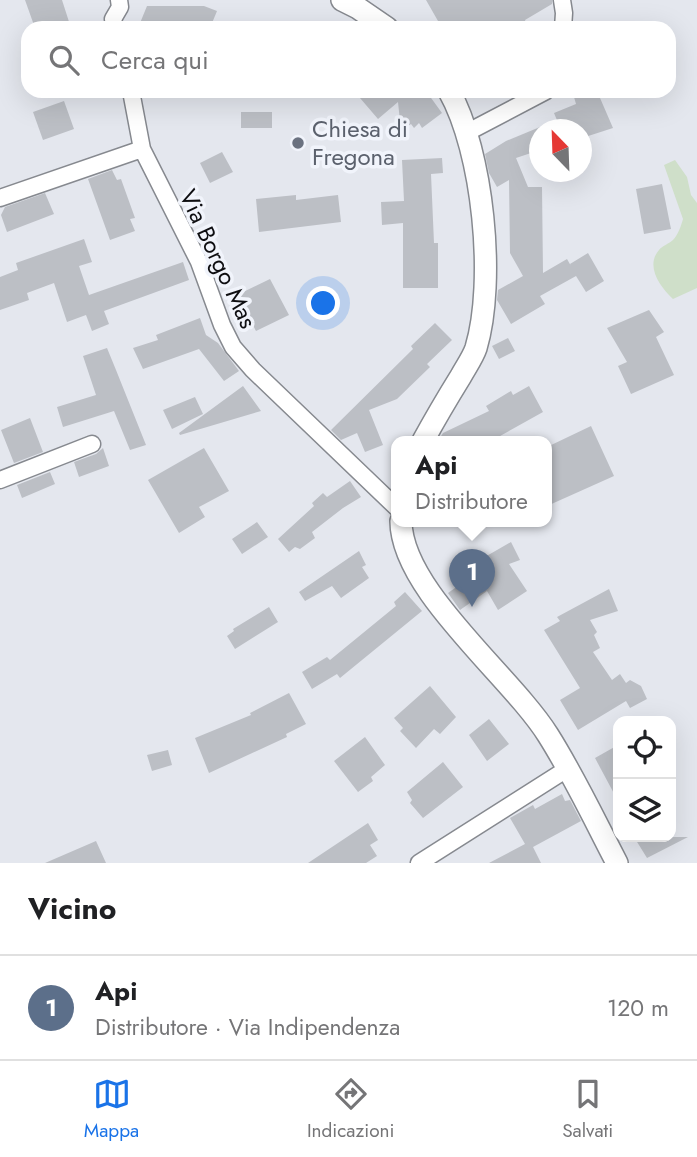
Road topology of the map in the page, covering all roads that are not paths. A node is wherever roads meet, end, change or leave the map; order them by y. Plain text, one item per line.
1 (119, 0) edge
2 (342, 0) edge
3 (562, 0) edge
4 (113, 21) edge
5 (377, 21) edge
6 (564, 21) edge
7 (132, 98) edge
8 (453, 98) edge
9 (533, 98) edge
10 (468, 132) junction
11 (142, 149) junction
12 (0, 198) edge
13 (426, 436) edge
14 (92, 444) dead end
15 (0, 480) edge
16 (391, 502) edge
17 (401, 527) edge
18 (567, 769) junction
19 (419, 863) edge
20 (617, 863) edge

1 - 4 street
2 - 5 main road
3 - 6 street
7 - 11 street, Via Borgo Mas
8 - 10 main road
9 - 10 street
10 - 13 main road
11 - 12 street
11 - 16 street, Via Borgo Mas
14 - 15 street
17 - 18 main road
18 - 19 street
18 - 20 main road

